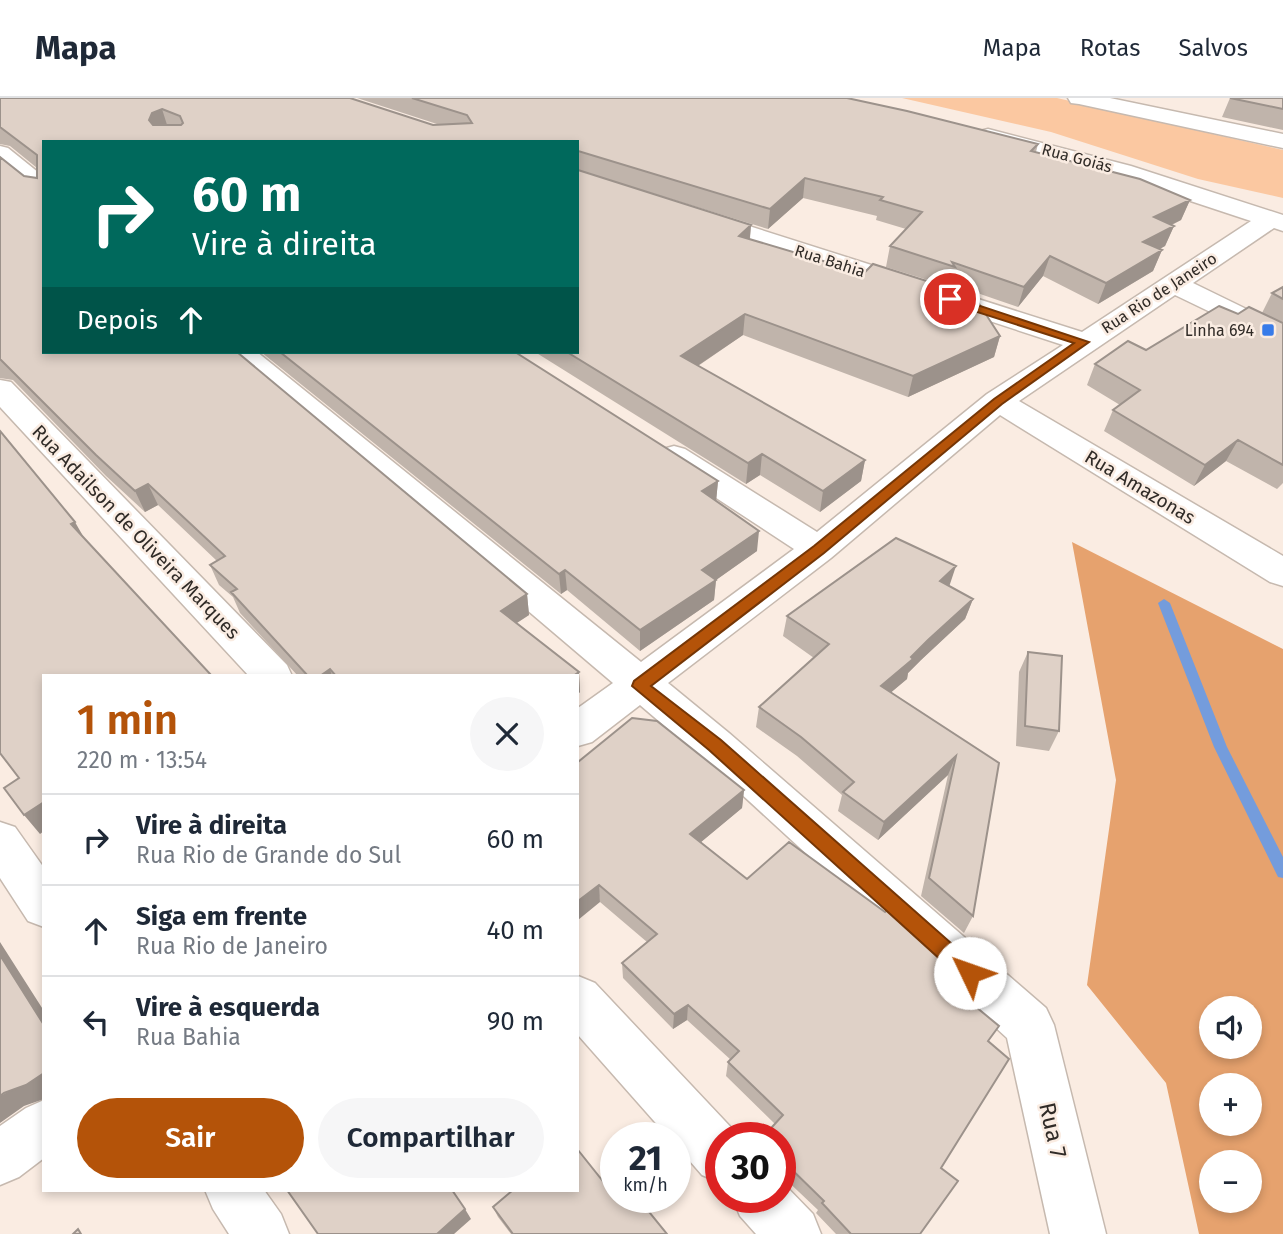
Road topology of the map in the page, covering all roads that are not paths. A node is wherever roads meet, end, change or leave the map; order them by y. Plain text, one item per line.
1 (1079, 98) edge
2 (967, 131) edge
3 (1283, 141) edge
4 (0, 153) edge
5 (42, 187) edge
6 (684, 214) edge
7 (1276, 221) edge
8 (1176, 285) junction
9 (1283, 338) edge
10 (1083, 342) junction
11 (241, 354) edge
12 (0, 389) edge
13 (998, 401) junction
14 (647, 440) edge
15 (819, 549) junction
16 (1283, 573) edge
17 (271, 674) edge
18 (640, 686) junction
19 (579, 729) edge
20 (0, 841) edge
21 (42, 903) edge
22 (579, 1001) edge
23 (42, 1127) edge
24 (705, 1139) edge
25 (0, 1158) edge
26 (233, 1192) edge
27 (774, 1213) edge
28 (261, 1234) edge
29 (793, 1234) edge
30 (1078, 1234) edge

1 - 3 street
2 - 7 street, Rua Goiás
4 - 5 street
6 - 10 street, Rua Bahia
7 - 8 street, Rua Rio de Janeiro
8 - 9 street
8 - 10 street, Rua Rio de Janeiro
10 - 13 street, Rua Rio de Janeiro
11 - 18 street
12 - 17 street, Rua Adailson de Oliveira Marques
13 - 15 street, Rua Rio de Janeiro
13 - 16 street, Rua Amazonas
14 - 15 street
15 - 18 street, Rua Rio de Janeiro
18 - 19 street, Rua Rio de Janeiro
18 - 30 street, Rua 7
20 - 21 street
22 - 24 street
23 - 25 street
26 - 28 street
27 - 29 street

